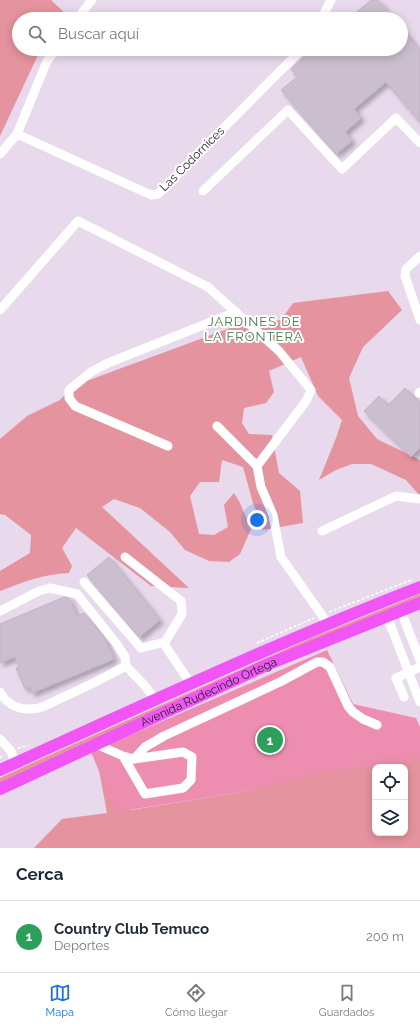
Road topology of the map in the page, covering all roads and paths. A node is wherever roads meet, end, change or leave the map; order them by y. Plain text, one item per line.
1 (92, 0) edge
2 (331, 0) edge
3 (83, 12) edge
4 (325, 12) edge
5 (51, 56) edge
6 (295, 56) edge
7 (16, 134) junction
8 (420, 143) edge
9 (0, 154) edge
10 (203, 191) dead end
11 (420, 256) edge
12 (0, 310) edge
13 (236, 312) junction
14 (420, 320) edge
15 (217, 426) dead end
16 (168, 446) dead end
17 (257, 466) junction
18 (420, 499) edge
19 (322, 531) dead end
20 (125, 557) dead end
21 (84, 582) dead end
22 (420, 587) edge
23 (420, 603) edge
24 (0, 611) edge
25 (400, 611) junction
26 (387, 616) junction
27 (328, 624) junction
28 (165, 642) junction
29 (417, 646) edge
30 (401, 651) junction
31 (420, 660) edge
32 (126, 666) junction
33 (420, 667) edge
34 (409, 672) junction
35 (191, 684) junction
36 (0, 692) edge
37 (404, 697) dead end
38 (156, 700) junction
39 (420, 702) edge
40 (377, 725) dead end
41 (0, 739) edge
42 (98, 745) junction
43 (123, 756) junction
44 (134, 759) junction
45 (15, 763) junction
46 (0, 770) edge
47 (0, 789) edge

1 - 3 street
2 - 4 street
5 - 7 street
6 - 7 street, Las Codornices
7 - 9 street
8 - 10 street
11 - 14 street
12 - 13 street
13 - 16 street
13 - 17 street
15 - 17 street
17 - 27 street
18 - 19 street
20 - 28 street
21 - 28 street
22 - 27 main road, Avenida Rudecindo Ortega
23 - 25 main road, Avenida Rudecindo Ortega
24 - 32 street
25 - 26 main road, Avenida Rudecindo Ortega
25 - 29 street
26 - 30 street
26 - 42 main road, Avenida Rudecindo Ortega
27 - 35 main road, Avenida Rudecindo Ortega
28 - 35 street
29 - 30 street
29 - 31 street
30 - 34 street
32 - 36 street
32 - 38 street
33 - 34 street
34 - 37 street
34 - 39 street
35 - 38 main road, Avenida Rudecindo Ortega
38 - 45 main road, Avenida Rudecindo Ortega
40 - 44 street
41 - 45 street
42 - 43 street
42 - 47 main road, Avenida Rudecindo Ortega
43 - 44 street
43 - 44 street
45 - 46 main road, Avenida Rudecindo Ortega

